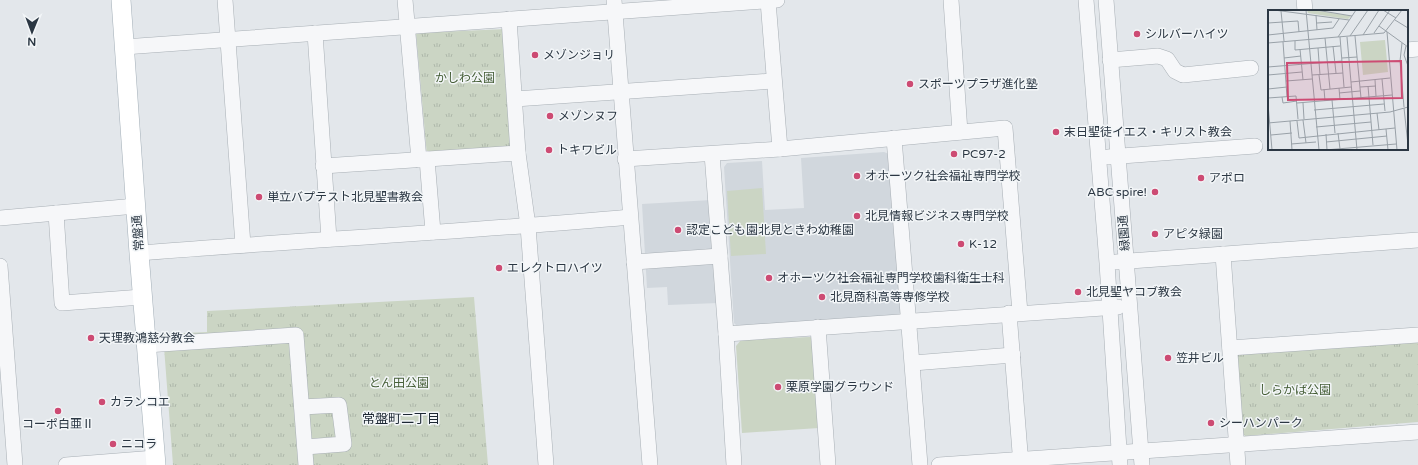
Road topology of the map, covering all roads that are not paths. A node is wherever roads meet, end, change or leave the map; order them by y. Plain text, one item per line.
1 (121, 0) edge
2 (225, 0) edge
3 (405, 0) edge
4 (772, 0) edge
5 (951, 0) edge
6 (1086, 0) edge
7 (1106, 0) edge
8 (1304, 0) edge
9 (742, 1) edge
10 (614, 6) edge
11 (1305, 10) edge
12 (509, 19) junction
13 (407, 26) junction
14 (315, 33) junction
15 (228, 39) junction
16 (124, 47) junction
17 (1418, 49) edge
18 (1408, 50) edge
19 (1110, 60) junction
20 (1251, 68) dead end
21 (773, 81) junction
22 (620, 92) junction
23 (514, 99) junction
24 (960, 132) junction
25 (894, 138) junction
26 (1255, 146) dead end
27 (780, 149) junction
28 (518, 154) junction
29 (712, 154) junction
30 (1119, 157) junction
31 (1098, 158) junction
32 (423, 159) junction
33 (625, 159) junction
34 (323, 166) junction
35 (136, 206) junction
36 (56, 213) junction
37 (630, 217) junction
38 (0, 218) edge
39 (528, 226) junction
40 (433, 232) junction
41 (329, 239) junction
42 (1418, 240) edge
43 (243, 245) junction
44 (139, 253) junction
45 (1223, 254) junction
46 (720, 256) junction
47 (1126, 260) junction
48 (634, 262) junction
49 (1107, 263) junction
50 (0, 266) edge
51 (142, 297) junction
52 (1129, 306) junction
53 (1109, 308) junction
54 (1014, 313) junction
55 (910, 321) junction
56 (818, 327) junction
57 (726, 334) junction
58 (1418, 335) edge
59 (146, 345) junction
60 (1230, 348) junction
61 (1012, 356) junction
62 (913, 363) junction
63 (302, 407) junction
64 (1418, 432) edge
65 (1237, 444) junction
66 (305, 447) junction
67 (1142, 458) edge
68 (1120, 459) edge
69 (156, 462) edge
70 (1021, 462) edge
71 (15, 465) edge
72 (66, 465) edge
73 (306, 465) edge
74 (546, 465) edge
75 (650, 465) edge
76 (734, 465) edge
77 (828, 465) edge
78 (920, 465) edge
79 (939, 465) edge
80 (1238, 465) edge

1 - 16 main road, 常盤通
2 - 15 street
3 - 13 street
4 - 9 street
4 - 21 street
5 - 24 street
6 - 31 street, 緑園通
7 - 19 street, 緑園通
8 - 11 street
9 - 10 street
10 - 12 street
10 - 22 street
12 - 13 street
12 - 23 street
13 - 14 street
13 - 32 street
14 - 15 street
14 - 34 street
15 - 16 street
15 - 43 street
16 - 35 main road, 常盤通
17 - 18 street
19 - 20 street
19 - 30 street, 緑園通
21 - 22 street
21 - 27 street
22 - 23 street
22 - 33 street
23 - 28 street
24 - 25 street
24 - 54 street
25 - 27 street
25 - 55 street
26 - 30 street
27 - 29 street
28 - 32 street
28 - 39 street
29 - 33 street
29 - 46 street
30 - 31 street
30 - 47 street, 緑園通
31 - 49 street, 緑園通
32 - 34 street
32 - 40 street
33 - 37 street
34 - 41 street
35 - 36 street
35 - 44 main road, 常盤通
36 - 38 street
36 - 51 street
37 - 39 street
37 - 48 street
39 - 40 street
39 - 74 street
40 - 41 street
41 - 43 street
42 - 45 street
43 - 44 street
44 - 51 main road, 常盤通
45 - 47 street
45 - 60 street
46 - 48 street
46 - 57 street
47 - 49 street
47 - 52 street, 緑園通
48 - 75 street
49 - 53 street, 緑園通
50 - 71 street
51 - 59 main road, 常盤通
52 - 53 street
52 - 67 street, 緑園通
53 - 54 street
53 - 68 street, 緑園通
54 - 55 street
54 - 61 street
55 - 56 street
55 - 62 street
56 - 57 street
56 - 77 street
57 - 76 street
58 - 60 street
59 - 63 street
59 - 69 main road, 常盤通
60 - 65 street
61 - 62 street
61 - 70 street
62 - 78 street
63 - 66 street
63 - 66 street
64 - 65 street
65 - 67 street
65 - 80 street
66 - 73 street
67 - 68 street
68 - 70 street
69 - 72 street
70 - 79 street

